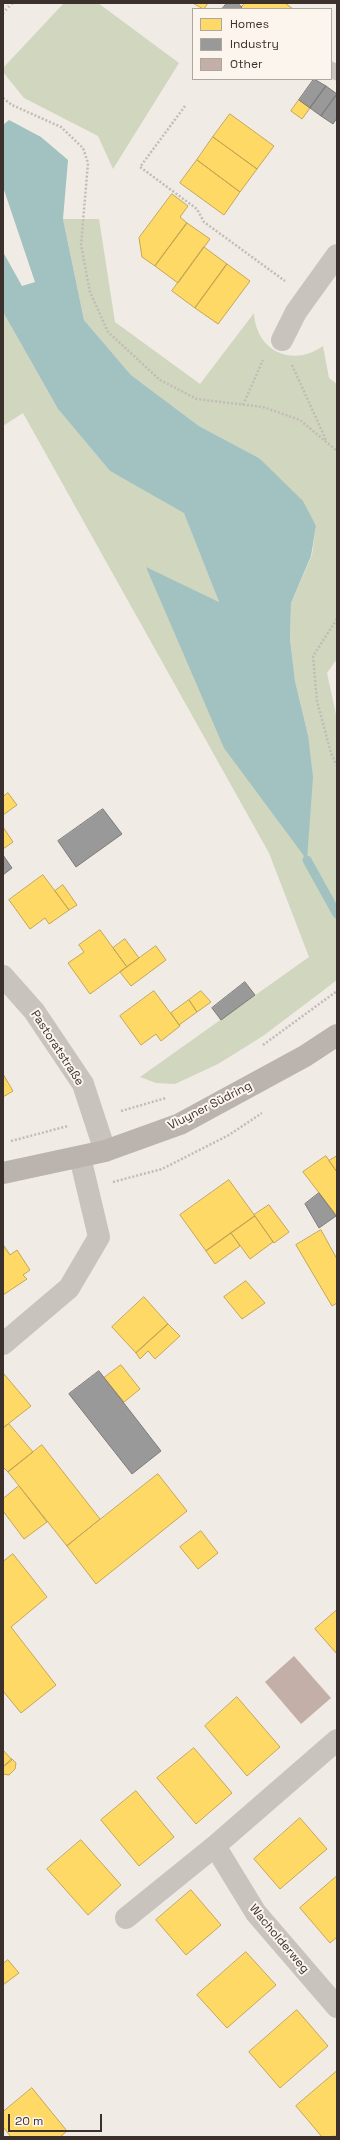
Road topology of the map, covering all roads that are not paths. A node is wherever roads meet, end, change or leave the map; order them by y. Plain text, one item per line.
1 (337, 255) edge
2 (282, 340) road end
3 (3, 976) edge
4 (337, 1035) edge
5 (105, 1151) junction
6 (80, 1157) junction
7 (3, 1173) edge
8 (3, 1344) edge
9 (337, 1740) edge
10 (215, 1846) junction
11 (126, 1918) dead end
12 (337, 2007) edge

1 - 2 street
3 - 5 street, Pastoratstraße
4 - 5 street, Vluyner Südring
5 - 6 street, Vluyner Südring
6 - 7 street, Vluyner Südring
6 - 8 street
9 - 10 street
10 - 11 street
10 - 12 street, Wacholderweg

